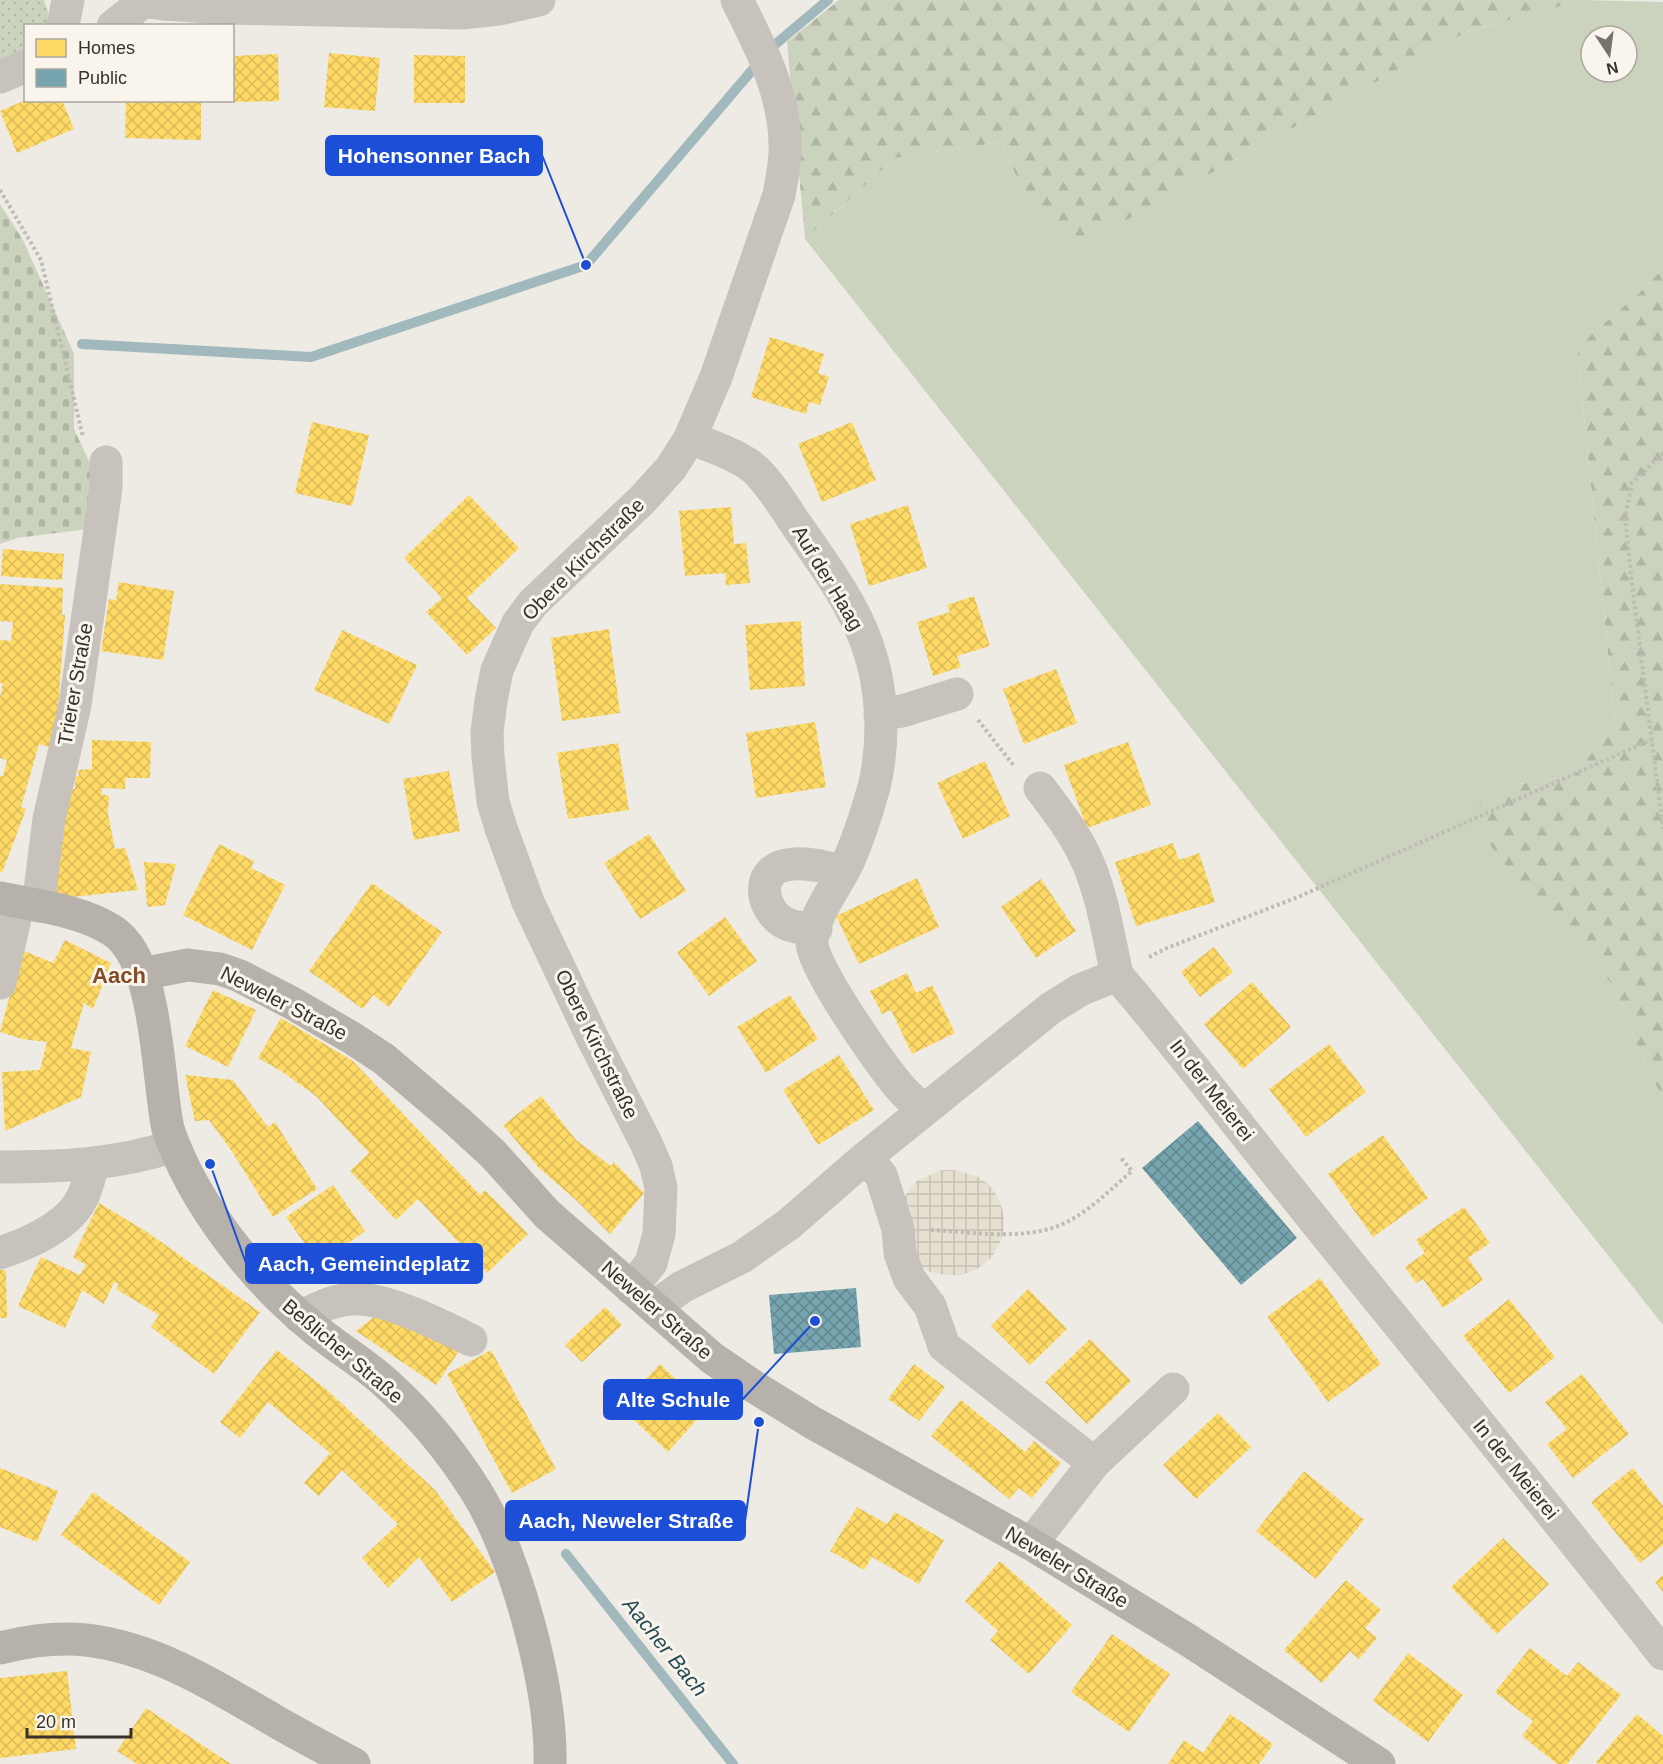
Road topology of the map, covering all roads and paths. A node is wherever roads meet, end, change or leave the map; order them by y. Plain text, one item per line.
1 (68, 0) edge
2 (141, 0) edge
3 (538, 0) edge
4 (743, 12) edge
5 (63, 24) edge
6 (116, 24) edge
7 (24, 67) edge
8 (0, 77) edge
9 (0, 190) edge
10 (690, 438) junction
11 (1663, 453) edge
12 (106, 462) joint
13 (957, 694) joint
14 (880, 715) junction
15 (1653, 739) junction
16 (1040, 788) joint
17 (1663, 829) edge
18 (842, 872) junction
19 (19, 902) edge
20 (816, 929) junction
21 (141, 974) junction
22 (1117, 975) junction
23 (0, 983) edge
24 (923, 1110) junction
25 (173, 1146) junction
26 (1120, 1157) dead end
27 (865, 1158) junction
28 (93, 1164) junction
29 (0, 1167) edge
30 (898, 1229) junction
31 (0, 1253) edge
32 (642, 1297) junction
33 (300, 1317) junction
34 (471, 1340) dead end
35 (1173, 1389) dead end
36 (1094, 1462) junction
37 (1031, 1544) junction
38 (0, 1648) edge
39 (1663, 1654) edge
40 (354, 1764) edge
41 (550, 1764) edge
42 (1379, 1764) edge

1 - 5 street
2 - 3 street
2 - 6 street
4 - 10 street, Obere Kirchstraße
7 - 8 street
9 - 12 path
10 - 14 street, Auf der Haag
10 - 32 street, Obere Kirchstraße
11 - 15 path
12 - 19 street, Trierer Straße
13 - 14 street
13 - 16 path
14 - 18 street, Auf der Haag
15 - 17 path
15 - 22 path
16 - 22 street
18 - 20 street, Auf der Haag
18 - 20 street
19 - 21 main road
19 - 23 street, Trierer Straße
20 - 24 street, Auf der Haag
21 - 25 main road, Beßlicher Straße
21 - 32 main road, Neweler Straße
22 - 24 street
22 - 39 street, In der Meierei
24 - 27 street
25 - 28 street
25 - 33 main road, Beßlicher Straße
26 - 30 path
27 - 30 street
27 - 32 street
28 - 29 street
28 - 31 street
30 - 36 street
32 - 37 main road, Neweler Straße
33 - 34 street
33 - 41 main road, Beßlicher Straße
35 - 36 street
36 - 37 street
37 - 42 main road, Neweler Straße
38 - 40 main road

